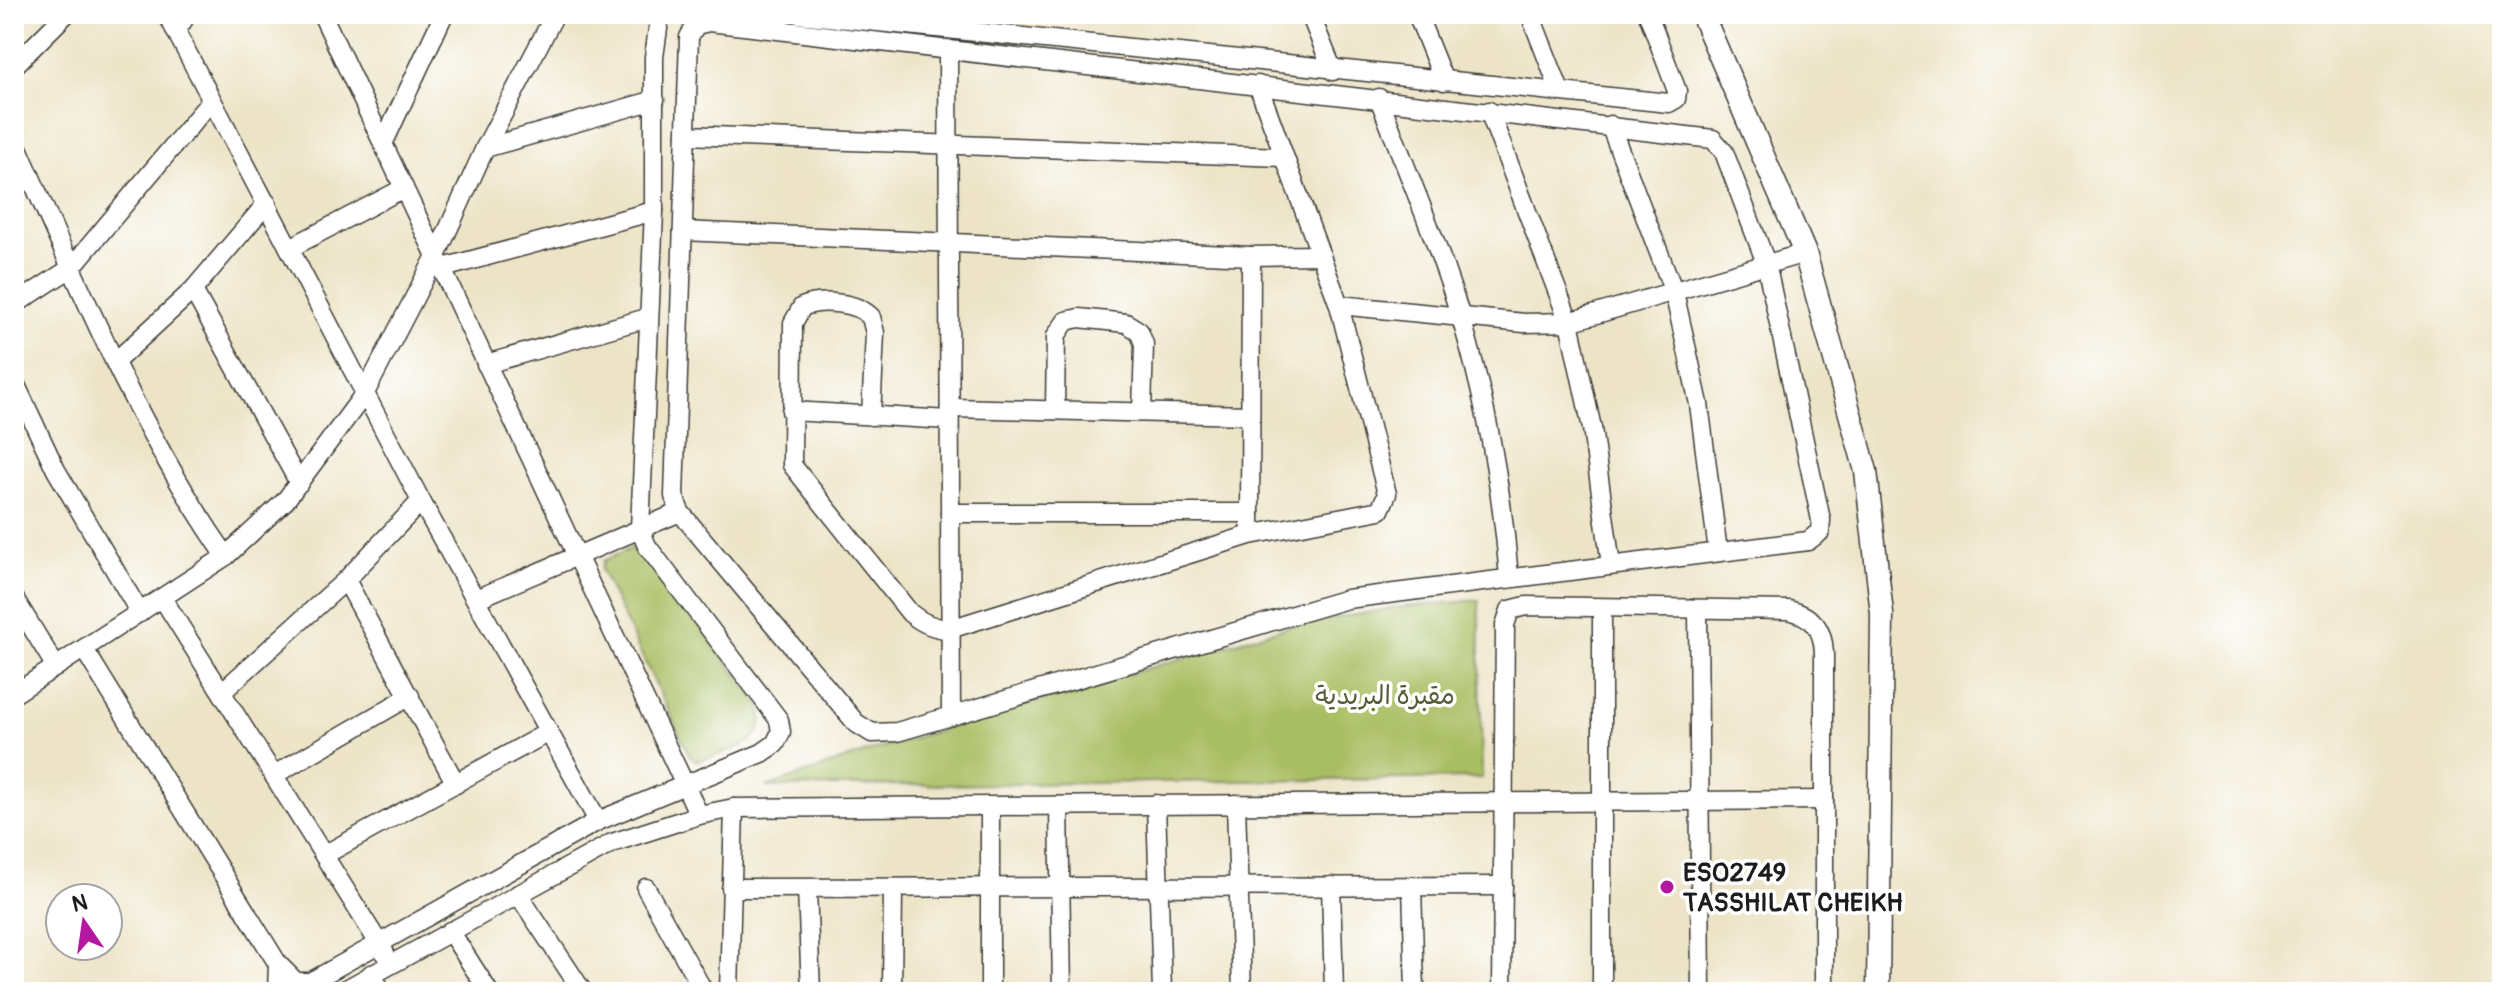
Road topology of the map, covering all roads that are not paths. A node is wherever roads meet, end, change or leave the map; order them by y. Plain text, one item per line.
1 (66, 14) edge
2 (167, 14) edge
3 (187, 14) edge
4 (444, 14) edge
5 (555, 14) edge
6 (660, 14) edge
7 (800, 14) edge
8 (1310, 14) edge
9 (1417, 14) edge
10 (1530, 14) edge
11 (1648, 14) edge
12 (1702, 14) edge
13 (324, 16) edge
14 (898, 19) edge
15 (176, 32) junction
16 (948, 49) junction
17 (14, 66) edge
18 (1333, 71) junction
19 (1444, 81) junction
20 (1258, 85) junction
21 (1560, 91) junction
22 (1379, 98) junction
23 (655, 100) junction
24 (210, 102) junction
25 (1489, 111) junction
26 (1610, 125) junction
27 (686, 135) junction
28 (14, 139) edge
29 (383, 144) junction
30 (948, 144) junction
31 (485, 148) junction
32 (1284, 157) junction
33 (404, 188) junction
34 (267, 203) junction
35 (654, 211) junction
36 (683, 231) junction
37 (949, 243) junction
38 (290, 248) junction
39 (1805, 253) junction
40 (1321, 255) junction
41 (1251, 256) junction
42 (440, 261) junction
43 (1766, 263) junction
44 (71, 268) junction
45 (193, 290) junction
46 (1674, 292) junction
47 (14, 305) edge
48 (1339, 305) junction
49 (1461, 317) junction
50 (647, 318) junction
51 (1569, 322) junction
52 (116, 361) junction
53 (486, 364) junction
54 (14, 381) edge
55 (365, 393) junction
56 (1055, 410) junction
57 (791, 411) junction
58 (1142, 412) junction
59 (950, 414) junction
60 (1250, 415) junction
61 (871, 416) junction
62 (299, 483) junction
63 (421, 501) junction
64 (680, 512) junction
65 (950, 513) junction
66 (1250, 513) junction
67 (640, 529) junction
68 (1250, 535) junction
69 (1718, 552) junction
70 (577, 553) junction
71 (226, 556) junction
72 (1611, 565) junction
73 (1509, 577) junction
74 (346, 580) junction
75 (14, 598) edge
76 (163, 599) junction
77 (476, 599) junction
78 (1602, 609) junction
79 (1698, 609) junction
80 (140, 613) junction
81 (950, 629) junction
82 (84, 649) junction
83 (56, 667) junction
84 (222, 692) junction
85 (14, 694) edge
86 (410, 696) junction
87 (951, 716) junction
88 (549, 732) junction
89 (274, 775) junction
90 (683, 783) junction
91 (456, 784) junction
92 (1824, 800) junction
93 (1700, 801) junction
94 (1504, 803) junction
95 (1156, 804) junction
96 (1236, 804) junction
97 (1601, 804) junction
98 (1059, 806) junction
99 (734, 808) junction
100 (990, 809) junction
101 (699, 815) junction
102 (598, 821) junction
103 (324, 855) junction
104 (1331, 886) junction
105 (1412, 886) junction
106 (1503, 886) junction
107 (1159, 887) junction
108 (1239, 887) junction
109 (646, 888) dead end
110 (731, 888) junction
111 (893, 888) junction
112 (991, 888) junction
113 (1060, 888) junction
114 (807, 889) junction
115 (518, 894) junction
116 (450, 931) junction
117 (379, 943) junction
118 (391, 962) junction
119 (278, 964) junction
120 (371, 974) junction
121 (277, 992) edge
122 (341, 992) edge
123 (382, 992) edge
124 (489, 992) edge
125 (583, 992) edge
126 (704, 992) edge
127 (729, 992) edge
128 (811, 992) edge
129 (892, 992) edge
130 (990, 992) edge
131 (1062, 992) edge
132 (1162, 992) edge
133 (1242, 992) edge
134 (1334, 992) edge
135 (1415, 992) edge
136 (1502, 992) edge
137 (1602, 992) edge
138 (1701, 992) edge
139 (1824, 992) edge
140 (1878, 992) edge

1 - 17 street
2 - 15 street
3 - 15 street
4 - 29 street
5 - 31 street
6 - 23 street
7 - 14 street
8 - 18 street
9 - 19 street
10 - 21 street
11 - 21 street
12 - 39 street
13 - 29 street
14 - 18 street
15 - 24 street
16 - 20 street
16 - 27 street
16 - 30 street
18 - 19 street
19 - 21 street
20 - 22 street
20 - 32 street
22 - 25 street
22 - 49 street
23 - 31 street
23 - 35 street
24 - 34 street
24 - 44 street
25 - 26 street
25 - 51 street
26 - 43 street
26 - 46 street
27 - 30 street
27 - 36 street
28 - 44 street
29 - 33 street
30 - 32 street
30 - 37 street
31 - 42 street
32 - 40 street
33 - 38 street
33 - 42 street
34 - 38 street
34 - 45 street
35 - 42 street
35 - 50 street
36 - 37 street
36 - 64 street
37 - 41 street
37 - 59 street
38 - 55 street
39 - 43 street
39 - 140 street
40 - 41 street
40 - 48 street
41 - 60 street
42 - 53 street
42 - 55 street
43 - 46 street
43 - 69 street
44 - 47 street
44 - 52 street
45 - 52 street
45 - 62 street
46 - 51 street
46 - 69 street
48 - 49 street
48 - 68 street
49 - 51 street
49 - 73 street
50 - 53 street
50 - 67 street
51 - 72 street
52 - 71 street
53 - 70 street
54 - 80 street
55 - 62 street
55 - 63 street
56 - 58 street
56 - 58 street
56 - 59 street
57 - 61 street
57 - 61 street
57 - 81 street
58 - 60 street
59 - 61 street
59 - 65 street
60 - 66 street
62 - 71 street
63 - 74 street
63 - 77 street
64 - 67 street
64 - 87 street
65 - 66 street
65 - 81 street
66 - 68 street
67 - 70 street
67 - 90 street
68 - 81 street
69 - 72 street
70 - 77 street
70 - 90 street
71 - 76 street
72 - 73 street
73 - 87 street
74 - 84 street
74 - 86 street
75 - 83 street
76 - 80 street
76 - 84 street
77 - 88 street
78 - 79 street
78 - 94 street
78 - 97 street
79 - 92 street
79 - 93 street
80 - 82 street
81 - 87 street
82 - 83 street
82 - 119 street
83 - 85 street
84 - 89 street
86 - 89 street
86 - 91 street
88 - 91 street
88 - 102 street
89 - 103 street
90 - 101 street
90 - 102 street
91 - 103 street
92 - 93 street
92 - 139 street
93 - 97 street
93 - 138 street
94 - 96 street
94 - 97 street
94 - 106 street
95 - 96 street
95 - 98 street
95 - 107 street
96 - 108 street
97 - 137 street
98 - 100 street
98 - 113 street
99 - 100 street
99 - 101 street
99 - 110 street
100 - 112 street
101 - 115 street
102 - 117 street
103 - 117 street
104 - 105 street
104 - 108 street
104 - 134 street
105 - 106 street
105 - 135 street
106 - 136 street
107 - 108 street
107 - 113 street
107 - 132 street
108 - 133 street
109 - 126 street
110 - 114 street
110 - 127 street
111 - 112 street
111 - 114 street
111 - 129 street
112 - 113 street
112 - 130 street
113 - 131 street
114 - 128 street
115 - 116 street
115 - 125 street
116 - 118 street
116 - 124 street
117 - 118 street
117 - 119 street
118 - 120 street
119 - 121 street
120 - 122 street
120 - 123 street

